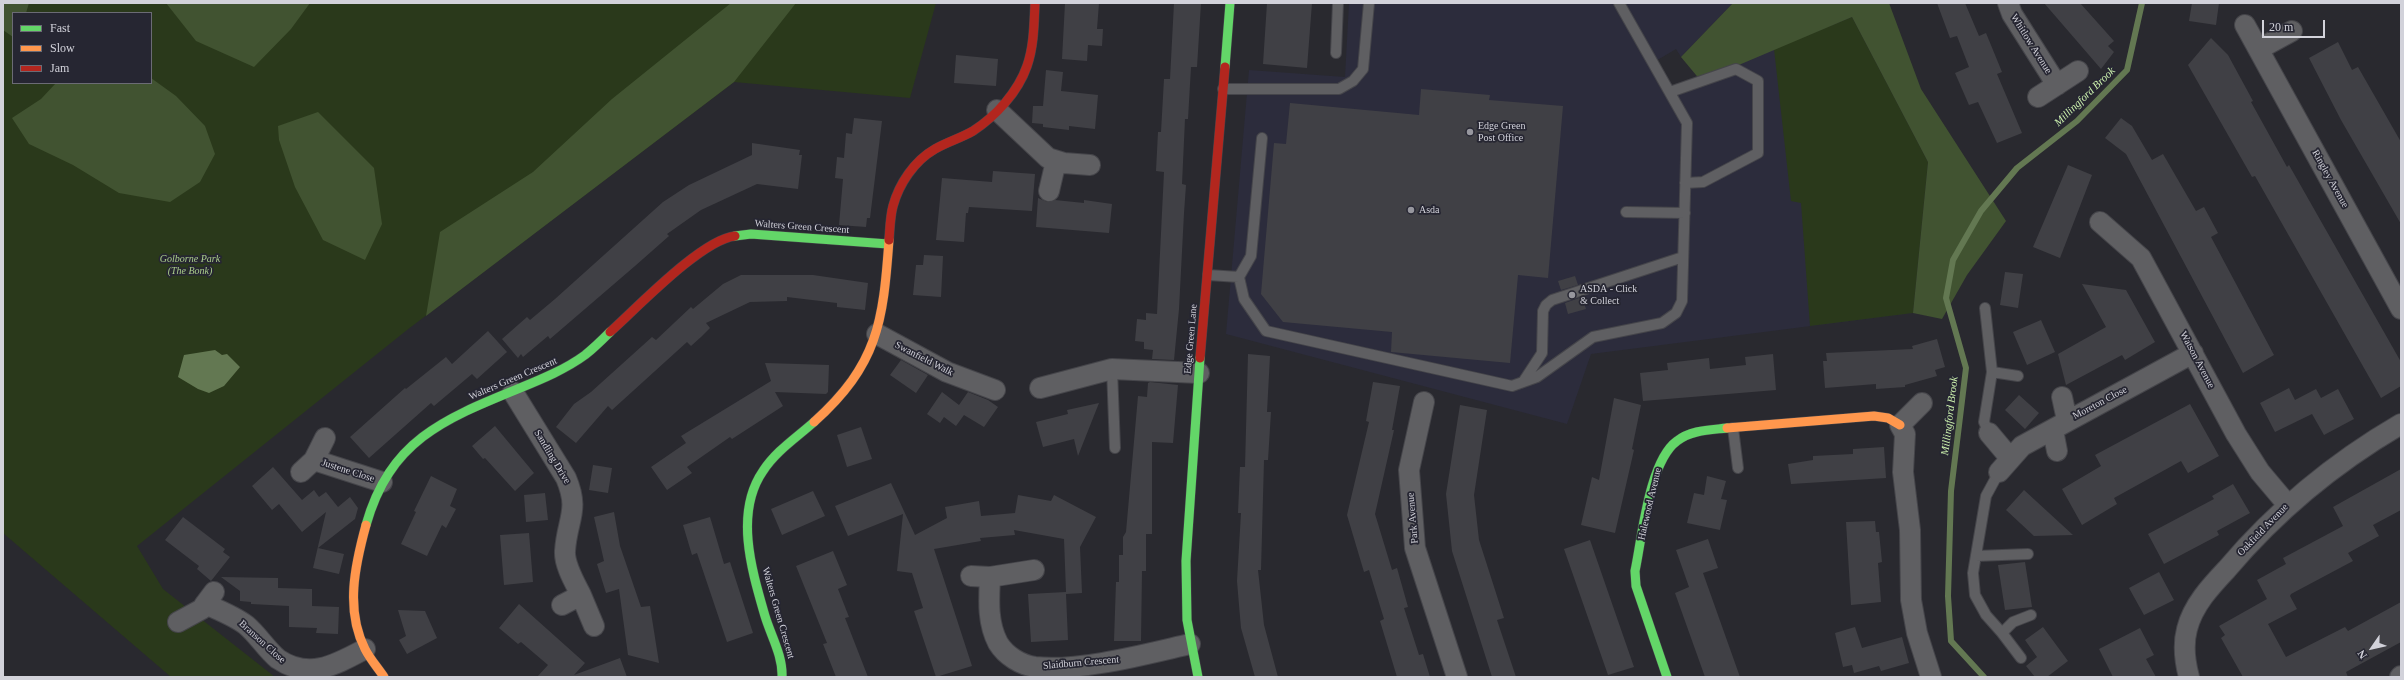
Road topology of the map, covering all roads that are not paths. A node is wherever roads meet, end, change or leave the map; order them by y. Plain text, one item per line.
1 (1035, 3) edge
2 (1230, 3) edge
3 (1338, 3) edge
4 (1368, 3) edge
5 (1618, 3) edge
6 (2008, 3) edge
7 (2245, 25) dead end
8 (2292, 31) dead end
9 (2259, 50) junction
10 (1336, 53) dead end
11 (2078, 71) dead end
12 (2057, 85) junction
13 (1223, 89) junction
14 (1670, 92) junction
15 (2038, 97) dead end
16 (998, 110) junction
17 (1262, 138) dead end
18 (1056, 161) junction
19 (1090, 166) dead end
20 (1685, 183) junction
21 (1049, 190) dead end
22 (1626, 212) dead end
23 (1684, 213) junction
24 (2100, 222) dead end
25 (888, 244) junction
26 (1684, 257) junction
27 (1208, 275) junction
28 (1239, 277) junction
29 (1985, 308) dead end
30 (2401, 309) edge
31 (877, 334) junction
32 (2193, 353) junction
33 (1112, 369) junction
34 (1992, 372) junction
35 (1199, 374) junction
36 (2018, 376) dead end
37 (1523, 382) junction
38 (1040, 388) dead end
39 (995, 390) dead end
40 (513, 392) junction
41 (2062, 397) dead end
42 (1424, 402) dead end
43 (1922, 403) dead end
44 (2401, 424) edge
45 (1900, 425) junction
46 (2060, 425) junction
47 (1733, 428) junction
48 (1989, 433) joint
49 (325, 438) dead end
50 (1115, 448) dead end
51 (2057, 451) dead end
52 (2004, 465) junction
53 (1738, 468) dead end
54 (382, 482) junction
55 (2287, 504) junction
56 (2028, 554) dead end
57 (1976, 556) junction
58 (1034, 570) dead end
59 (581, 595) junction
60 (562, 605) dead end
61 (2031, 615) dead end
62 (178, 622) dead end
63 (594, 626) dead end
64 (2002, 633) junction
65 (1190, 644) junction
66 (365, 649) junction
67 (2021, 658) dead end
68 (384, 677) edge
69 (782, 677) edge
70 (1198, 677) edge
71 (1457, 677) edge
72 (1667, 677) edge
73 (1931, 677) edge
74 (2189, 677) edge

1 - 16 street, Walters Green Crescent
2 - 13 street, Edge Green Lane
3 - 10 lane
4 - 13 lane
5 - 14 lane
6 - 12 street, Whitlow Avenue
7 - 9 street, Ringley Avenue
8 - 9 street
9 - 30 street, Ringley Avenue
11 - 12 street, Whitlow Avenue
12 - 15 street, Whitlow Avenue
13 - 27 street, Edge Green Lane
14 - 20 lane
14 - 20 lane
16 - 18 street
16 - 25 street, Walters Green Crescent
17 - 28 lane
18 - 19 street
18 - 21 street
20 - 23 lane
22 - 23 lane
23 - 26 lane
24 - 32 street, Watson Avenue
25 - 31 street, Walters Green Crescent
25 - 40 street, Walters Green Crescent
26 - 37 lane
26 - 37 lane
27 - 28 lane
27 - 35 street, Edge Green Lane
28 - 37 lane
29 - 34 lane
31 - 39 street, Swanfield Walk
31 - 69 street, Walters Green Crescent
32 - 46 street, Moreton Close
32 - 55 street, Watson Avenue
33 - 35 street
33 - 38 street
33 - 50 lane
34 - 36 lane
34 - 48 lane
35 - 65 street, Edge Green Lane
40 - 54 street, Walters Green Crescent
40 - 59 street, Sandling Drive
41 - 46 street
42 - 71 street, Park Avenue
43 - 45 street
44 - 55 street, Oakfield Avenue
45 - 47 street, Halewood Avenue
45 - 73 street
46 - 51 street
46 - 52 street, Moreton Close
47 - 53 lane
47 - 72 street, Halewood Avenue
48 - 52 street
49 - 54 street, Justene Close
52 - 57 lane
54 - 66 street, Walters Green Crescent
55 - 74 street, Oakfield Avenue
56 - 57 lane
57 - 64 lane
58 - 65 street, Slaidburn Crescent
59 - 60 street
59 - 63 street, Sandling Drive
61 - 64 lane
62 - 66 street, Branson Close
64 - 67 lane
65 - 70 street, Edge Green Lane
66 - 68 street, Walters Green Crescent

